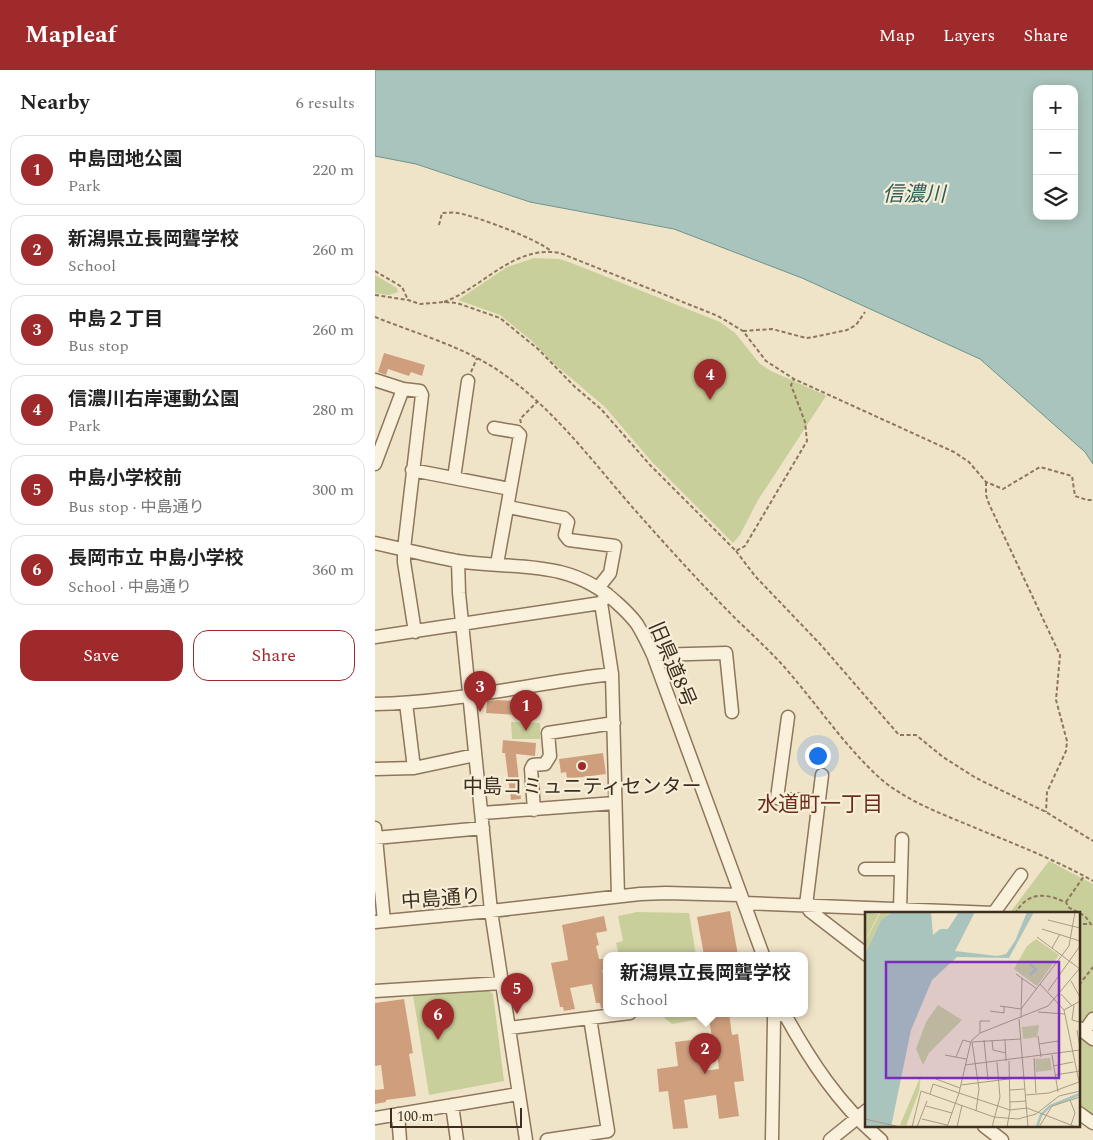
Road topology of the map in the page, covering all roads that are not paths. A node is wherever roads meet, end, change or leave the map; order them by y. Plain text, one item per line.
1 (375, 380) edge
2 (468, 381) road end
3 (409, 389) junction
4 (494, 428) dead end
5 (380, 431) edge
6 (375, 464) edge
7 (412, 470) junction
8 (454, 478) junction
9 (510, 489) junction
10 (508, 507) junction
11 (375, 543) edge
12 (404, 549) junction
13 (457, 561) junction
14 (497, 564) junction
15 (602, 595) junction
16 (463, 624) junction
17 (415, 632) junction
18 (375, 637) edge
19 (653, 654) junction
20 (612, 674) junction
21 (469, 694) junction
22 (406, 703) junction
23 (375, 704) edge
24 (731, 712) dead end
25 (787, 716) dead end
26 (614, 723) junction
27 (475, 755) junction
28 (414, 768) junction
29 (375, 769) edge
30 (822, 775) dead end
31 (818, 801) junction
32 (615, 803) junction
33 (534, 810) junction
34 (482, 814) junction
35 (483, 828) junction
36 (375, 835) edge
37 (902, 839) dead end
38 (865, 869) dead end
39 (900, 869) junction
40 (1021, 874) dead end
41 (618, 896) junction
42 (742, 899) junction
43 (806, 905) junction
44 (899, 909) junction
45 (491, 911) junction
46 (970, 912) edge
47 (995, 912) edge
48 (379, 922) edge
49 (864, 951) edge
50 (762, 952) edge
51 (502, 983) junction
52 (375, 991) edge
53 (603, 1016) edge
54 (776, 1017) edge
55 (787, 1017) edge
56 (590, 1018) junction
57 (1093, 1019) edge
58 (509, 1028) junction
59 (1084, 1034) edge
60 (518, 1094) junction
61 (452, 1105) junction
62 (862, 1113) edge
63 (398, 1114) junction
64 (1081, 1114) edge
65 (375, 1118) edge
66 (1093, 1123) edge
67 (873, 1128) edge
68 (987, 1128) edge
69 (400, 1140) edge
70 (457, 1140) edge
71 (526, 1140) edge
72 (547, 1140) edge
73 (772, 1140) edge
74 (830, 1140) edge
75 (881, 1140) edge
76 (1002, 1140) edge

1 - 3 street
2 - 8 street
3 - 5 street
3 - 7 street
4 - 9 street
5 - 6 street
7 - 8 street
7 - 12 street
8 - 9 street
9 - 10 street
10 - 14 street
10 - 15 street
11 - 12 street, 旧県道8号
12 - 13 street, 旧県道8号
12 - 17 street
13 - 14 street, 旧県道8号
13 - 16 street
14 - 15 street, 旧県道8号
15 - 16 street
15 - 19 street, 旧県道8号
15 - 20 street
16 - 17 street
16 - 21 street
17 - 18 street
19 - 24 street
19 - 42 street, 旧県道8号
20 - 21 street
20 - 26 street
21 - 22 street
21 - 27 street
22 - 23 street
22 - 28 street
25 - 31 street
26 - 32 street
26 - 33 street
27 - 28 street
27 - 34 street
28 - 29 street
30 - 31 street
31 - 43 street
32 - 33 street
32 - 41 street
33 - 34 street
34 - 35 street
35 - 36 street
35 - 45 street
36 - 48 street
37 - 39 street
38 - 39 street
39 - 44 street
40 - 47 street
41 - 42 street
41 - 45 street
42 - 43 street
42 - 50 street, 旧県道8号
43 - 44 street
43 - 49 street
44 - 46 street
45 - 48 street, 中島通り
45 - 51 street, 中島通り
51 - 52 street
51 - 58 street, 中島通り
53 - 56 street
54 - 73 street
55 - 62 street
56 - 58 street
56 - 72 street
57 - 59 street
58 - 60 street, 中島通り
60 - 61 street
60 - 71 street, 中島通り
61 - 63 street
61 - 70 street
62 - 74 street
63 - 65 street
63 - 69 street
64 - 66 street
67 - 75 street
68 - 76 street

